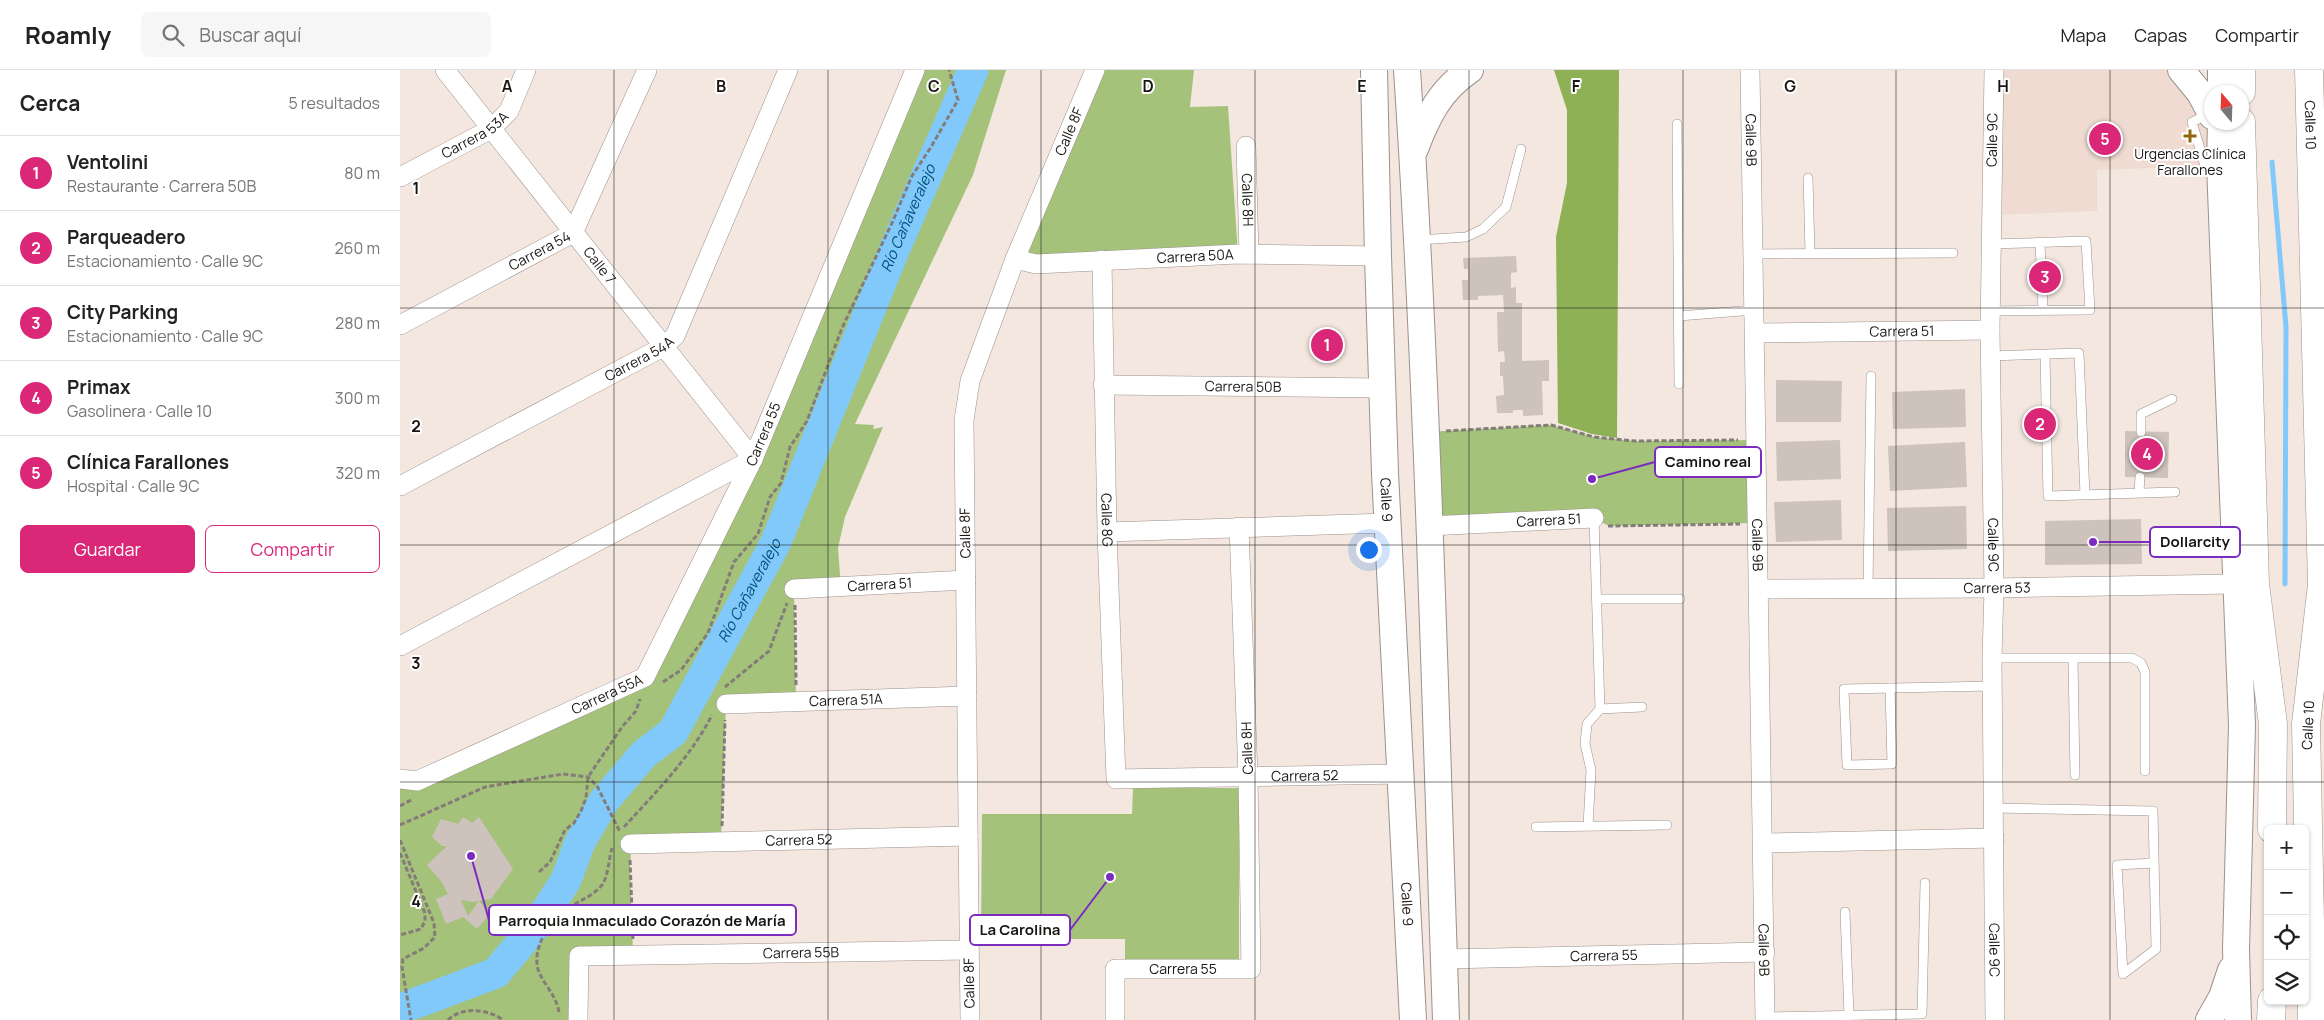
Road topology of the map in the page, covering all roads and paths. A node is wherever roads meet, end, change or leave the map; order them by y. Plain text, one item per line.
1 (445, 70) edge
2 (526, 70) edge
3 (647, 70) edge
4 (788, 70) edge
5 (915, 70) edge
6 (1095, 70) edge
7 (1374, 70) edge
8 (1407, 70) edge
9 (1470, 70) edge
10 (1750, 70) edge
11 (1994, 70) edge
12 (2181, 70) edge
13 (2221, 70) edge
14 (2240, 70) edge
15 (2309, 70) edge
16 (2219, 85) edge
17 (2241, 85) edge
18 (2204, 98) edge
19 (1677, 124) dead end
20 (491, 129) junction
21 (2217, 130) edge
22 (2241, 130) edge
23 (1246, 146) dead end
24 (1521, 149) dead end
25 (1412, 157) junction
26 (400, 177) edge
27 (1808, 178) dead end
28 (573, 233) junction
29 (1418, 240) junction
30 (2040, 243) junction
31 (1990, 244) junction
32 (1810, 253) junction
33 (1953, 253) dead end
34 (1249, 254) junction
35 (1754, 254) junction
36 (1378, 256) junction
37 (1015, 259) junction
38 (1102, 260) junction
39 (1754, 310) junction
40 (2043, 310) junction
41 (1990, 311) junction
42 (1679, 316) junction
43 (400, 325) edge
44 (2238, 329) junction
45 (1990, 330) junction
46 (1756, 333) junction
47 (663, 347) junction
48 (2045, 355) junction
49 (1990, 356) junction
50 (1871, 376) dead end
51 (1679, 384) dead end
52 (1103, 385) junction
53 (1382, 388) junction
54 (2172, 399) dead end
55 (1426, 432) junction
56 (2141, 432) dead end
57 (1756, 440) junction
58 (753, 459) junction
59 (1385, 472) junction
60 (2140, 477) dead end
61 (400, 486) edge
62 (2139, 492) junction
63 (2175, 492) dead end
64 (2085, 494) junction
65 (1594, 518) junction
66 (1388, 523) junction
67 (1758, 524) junction
68 (1429, 526) junction
69 (1239, 527) junction
70 (1107, 532) junction
71 (966, 580) junction
72 (2245, 584) junction
73 (1994, 588) junction
74 (794, 589) junction
75 (1759, 589) junction
76 (1868, 589) junction
77 (1597, 599) junction
78 (1680, 599) dead end
79 (1393, 613) junction
80 (2322, 620) edge
81 (400, 646) edge
82 (1434, 658) junction
83 (1992, 658) junction
84 (2073, 658) junction
85 (1993, 686) junction
86 (1890, 688) junction
87 (967, 696) junction
88 (796, 702) junction
89 (720, 703) junction
90 (1642, 707) dead end
91 (1600, 709) junction
92 (2144, 771) dead end
93 (1402, 774) junction
94 (2075, 775) dead end
95 (1248, 777) junction
96 (1116, 778) joint
97 (400, 779) edge
98 (1993, 808) junction
99 (400, 825) edge
100 (1666, 825) dead end
101 (2272, 825) edge
102 (1588, 826) junction
103 (1536, 827) dead end
104 (968, 836) junction
105 (625, 838) junction
106 (1994, 838) junction
107 (400, 840) edge
108 (721, 842) junction
109 (1763, 843) junction
110 (400, 853) edge
111 (2154, 864) junction
112 (1924, 883) dead end
113 (1845, 912) dead end
114 (400, 935) edge
115 (969, 950) junction
116 (2236, 950) junction
117 (1765, 952) junction
118 (633, 954) junction
119 (1444, 959) junction
120 (1251, 969) joint
121 (2272, 1005) edge
122 (2237, 1008) edge
123 (1849, 1016) junction
124 (1765, 1018) edge
125 (569, 1019) edge
126 (411, 1020) edge
127 (448, 1020) edge
128 (503, 1020) edge
129 (970, 1020) edge
130 (1115, 1020) edge
131 (1413, 1020) edge
132 (1446, 1020) edge
133 (1995, 1020) edge
134 (2209, 1020) edge
135 (2258, 1020) edge
136 (2271, 1020) edge
137 (2312, 1020) edge

1 - 20 street, Calle 7
2 - 20 street, Carrera 53A
3 - 28 street, Carrera 54
4 - 47 street, Carrera 54A
5 - 58 street, Carrera 55
6 - 37 street, Calle 8F
7 - 36 main road, Calle 9
8 - 25 main road
9 - 25 main road
10 - 35 street, Calle 9B
11 - 31 street, Calle 9C
12 - 18 main road
13 - 16 main road
14 - 17 main road
15 - 80 main road, Calle 10
19 - 42 lane
20 - 26 street, Carrera 53A
20 - 28 street, Calle 7
21 - 44 main road
22 - 44 main road
23 - 34 street, Calle 8H
24 - 29 lane
25 - 29 main road
27 - 32 lane
28 - 43 street, Carrera 54
28 - 47 street, Calle 7
29 - 55 main road
30 - 31 lane
30 - 40 lane
30 - 40 lane
31 - 41 street, Calle 9C
32 - 33 lane
32 - 35 lane
34 - 36 street, Carrera 50A
34 - 38 street, Carrera 50A
35 - 39 street, Calle 9B
36 - 53 main road, Calle 9
37 - 38 street, Carrera 50A
37 - 71 street, Calle 8F
38 - 52 street, Calle 8G
39 - 42 lane
39 - 46 street, Calle 9B
40 - 41 lane
41 - 45 street, Calle 9C
42 - 51 lane
44 - 72 main road
45 - 46 street, Carrera 51
45 - 49 street, Calle 9C
46 - 57 street, Calle 9B
47 - 58 street, Calle 7
47 - 61 street, Carrera 54A
48 - 49 lane
48 - 64 lane
48 - 64 lane
49 - 73 street, Calle 9C
50 - 76 lane
52 - 53 street, Carrera 50B
52 - 70 street, Calle 8G
53 - 59 main road, Calle 9
54 - 56 lane
55 - 57 path
55 - 59 main road
55 - 68 main road
57 - 67 street, Calle 9B
58 - 81 street, Carrera 55
58 - 97 street, Carrera 55A
59 - 66 main road, Calle 9
60 - 62 lane
62 - 63 lane
62 - 64 lane
65 - 67 path, Carrera 51
65 - 68 street, Carrera 51
65 - 77 lane
66 - 69 street
66 - 79 main road, Calle 9
67 - 75 street, Calle 9B
68 - 82 main road
69 - 70 street
69 - 95 street, Calle 8H
70 - 96 street, Calle 8G
71 - 74 street, Carrera 51
71 - 87 street, Calle 8F
72 - 73 street, Carrera 53
72 - 101 main road
72 - 116 main road
73 - 76 street, Carrera 53
73 - 83 street, Calle 9C
74 - 88 path
74 - 89 path
75 - 76 street, Carrera 53
75 - 109 street, Calle 9B
77 - 78 lane
77 - 91 lane
79 - 82 main road
79 - 93 main road, Calle 9
80 - 137 main road, Calle 10
82 - 119 main road
83 - 84 lane
83 - 85 street, Calle 9C
84 - 92 lane
84 - 94 lane
85 - 86 lane
85 - 98 street, Calle 9C
86 - 86 lane
87 - 88 street, Carrera 51A
87 - 104 street, Calle 8F
88 - 89 street, Carrera 51A
89 - 105 path
89 - 108 path
90 - 91 lane
91 - 102 lane
93 - 95 street, Carrera 52
93 - 131 main road, Calle 9
95 - 96 street, Carrera 52
95 - 120 street, Calle 8H
98 - 106 street, Calle 9C
98 - 111 lane
99 - 105 path
100 - 102 lane
102 - 103 lane
104 - 108 street, Carrera 52
104 - 115 street, Calle 8F
105 - 108 street, Carrera 52
105 - 118 path
105 - 125 path
106 - 109 street
106 - 133 street, Calle 9C
107 - 126 path
109 - 117 street, Calle 9B
110 - 114 path
111 - 111 lane
112 - 123 lane
113 - 123 lane
115 - 118 street, Carrera 55B
115 - 129 street, Calle 8F
116 - 122 main road
116 - 134 main road
117 - 119 street, Carrera 55
117 - 124 street, Calle 9B
118 - 125 street, Carrera 55B
119 - 132 main road
120 - 130 street, Carrera 55
121 - 136 main road
122 - 135 main road
123 - 124 lane
127 - 128 path

